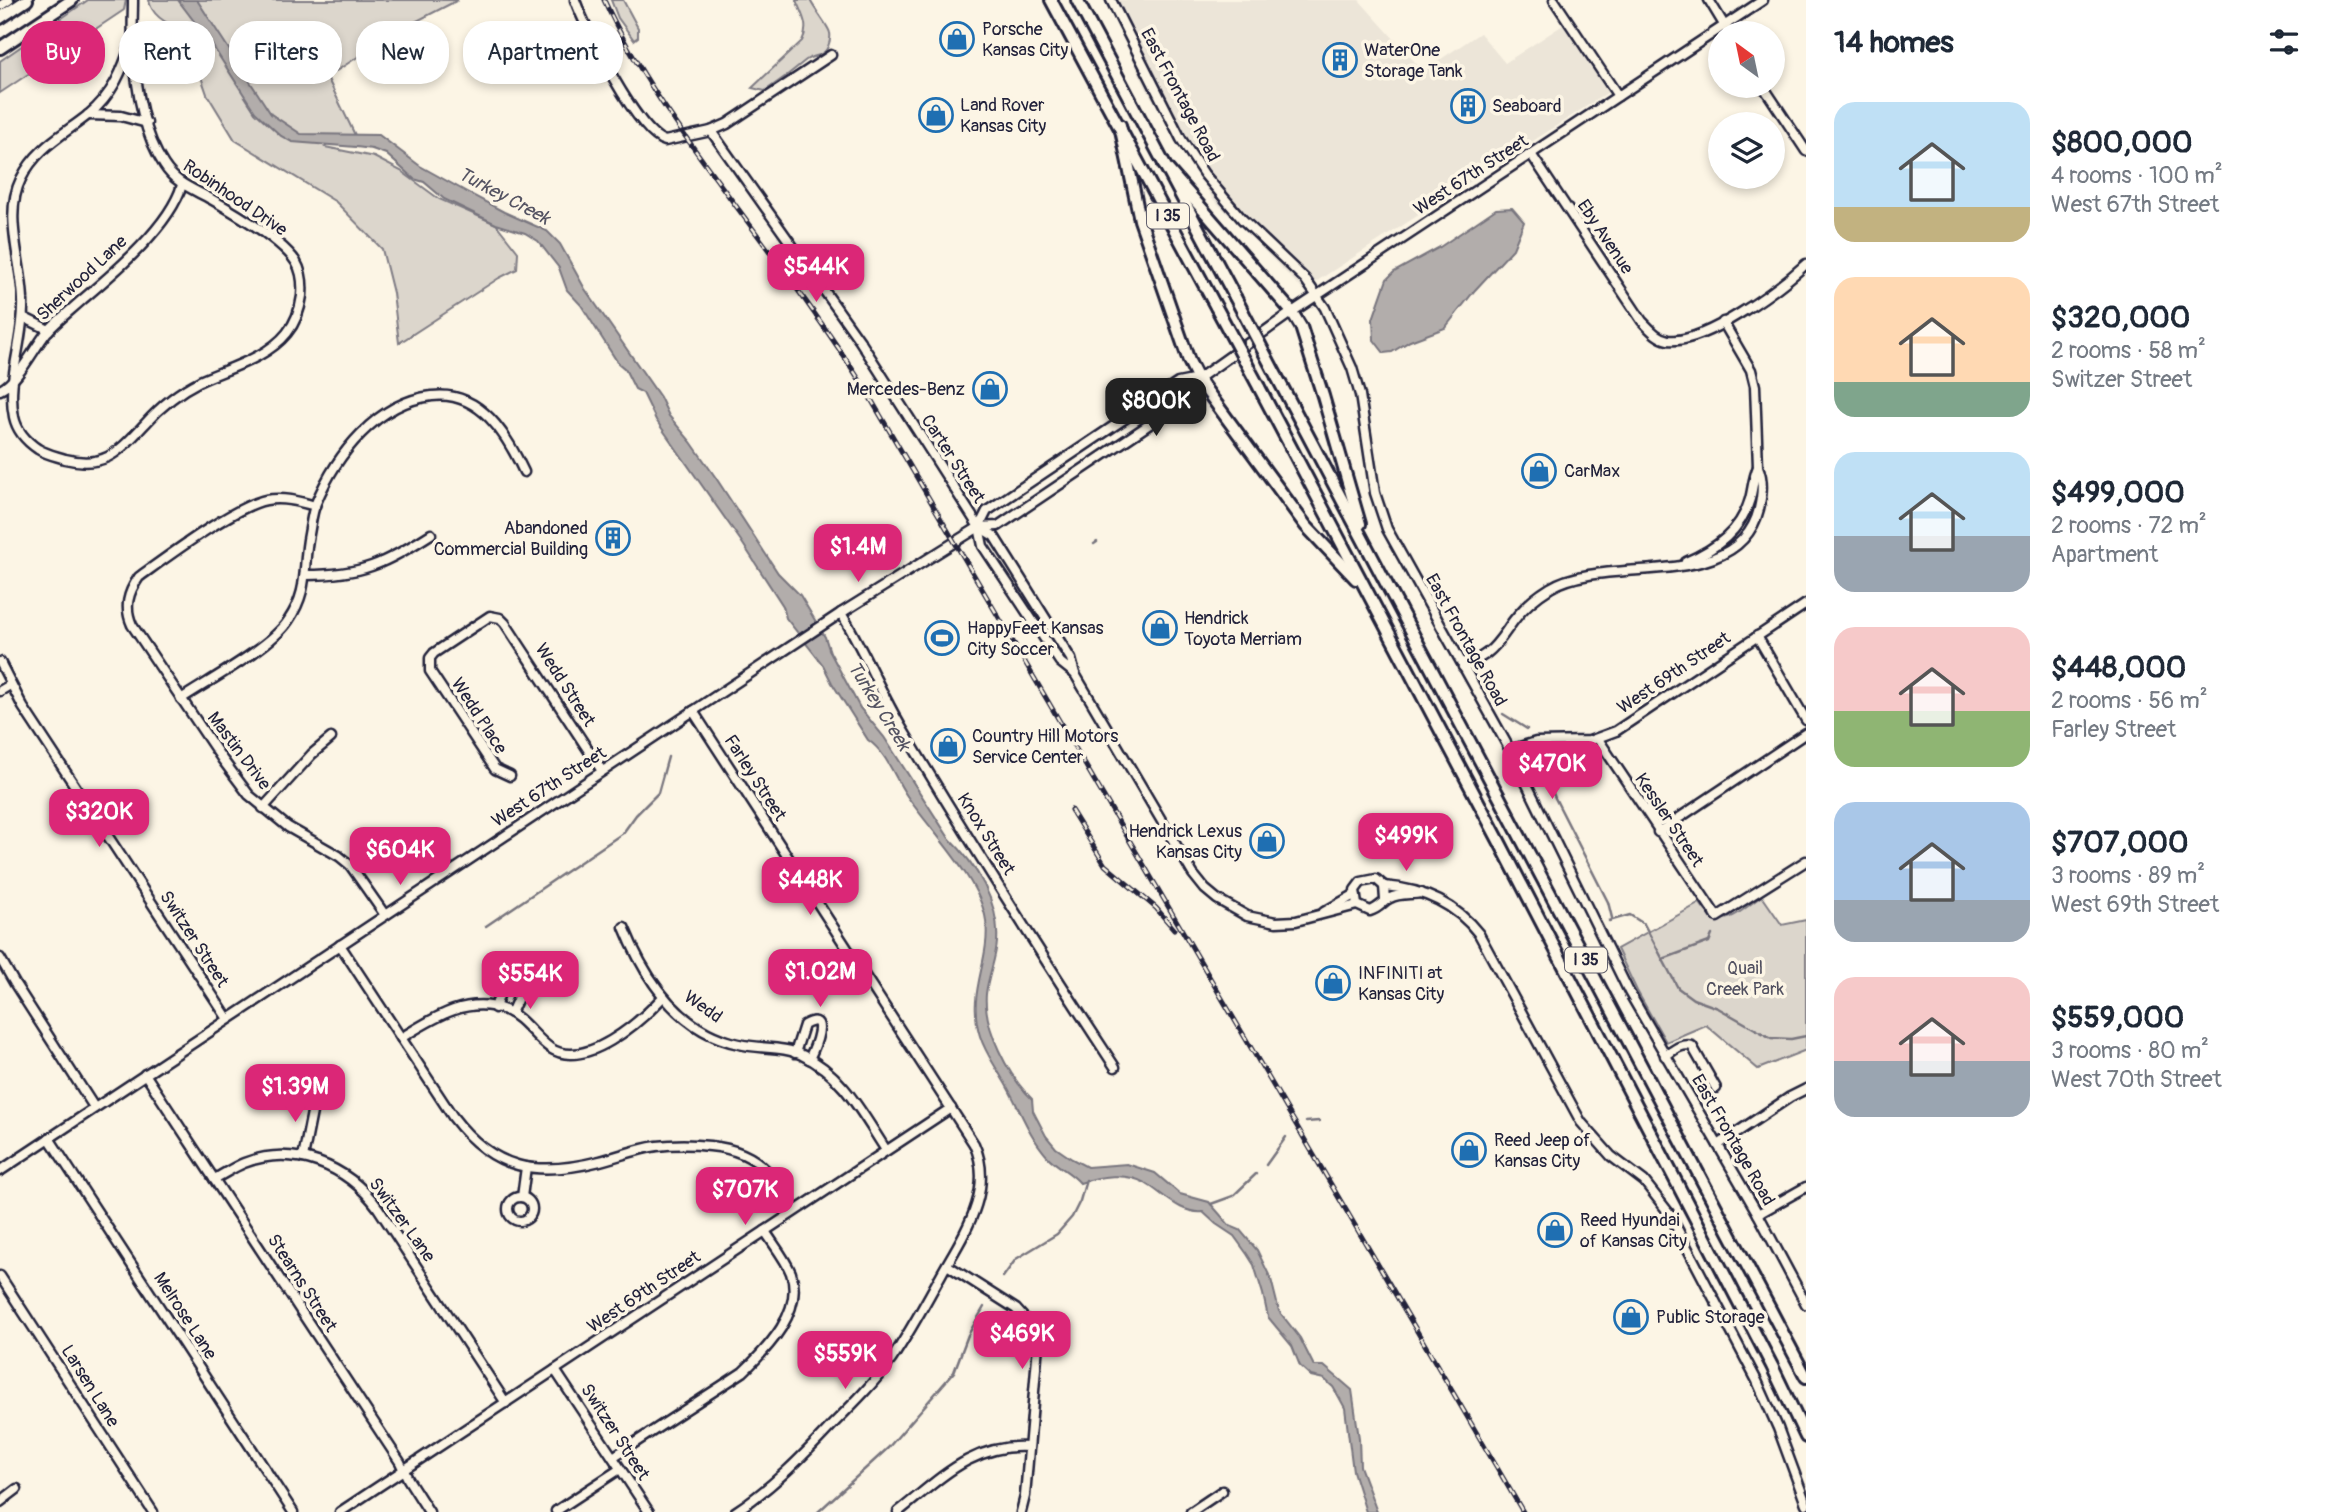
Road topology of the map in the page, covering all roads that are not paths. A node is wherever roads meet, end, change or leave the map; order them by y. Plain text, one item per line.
1 (9, 0) edge
2 (27, 0) edge
3 (72, 0) edge
4 (133, 0) edge
5 (575, 0) edge
6 (1051, 0) edge
7 (1077, 0) edge
8 (1111, 0) edge
9 (1554, 0) edge
10 (1709, 0) edge
11 (1763, 0) edge
12 (0, 6) edge
13 (0, 18) edge
14 (132, 21) edge
15 (1722, 21) edge
16 (1737, 21) edge
17 (1708, 41) edge
18 (0, 48) edge
19 (831, 55) dead end
20 (119, 77) edge
21 (140, 84) edge
22 (1618, 96) junction
23 (1771, 98) edge
24 (88, 115) junction
25 (147, 123) junction
26 (1120, 125) junction
27 (711, 131) junction
28 (1806, 151) edge
29 (1531, 154) junction
30 (1164, 164) junction
31 (182, 185) junction
32 (1806, 264) edge
33 (1317, 295) junction
34 (1292, 312) junction
35 (23, 317) junction
36 (1723, 322) junction
37 (49, 330) junction
38 (1198, 379) junction
39 (14, 380) junction
40 (0, 390) edge
41 (1112, 427) junction
42 (1122, 443) junction
43 (524, 472) dead end
44 (315, 506) junction
45 (979, 527) junction
46 (431, 534) dead end
47 (1366, 544) junction
48 (306, 575) junction
49 (1366, 590) junction
50 (1033, 597) junction
51 (1806, 604) edge
52 (1022, 605) junction
53 (841, 613) junction
54 (1757, 636) junction
55 (0, 663) edge
56 (430, 665) joint
57 (1463, 667) junction
58 (1075, 674) junction
59 (10, 685) junction
60 (0, 691) edge
61 (181, 699) junction
62 (693, 711) junction
63 (1806, 720) edge
64 (1806, 733) edge
65 (331, 737) dead end
66 (1598, 739) junction
67 (1510, 750) junction
68 (602, 771) junction
69 (510, 776) dead end
70 (263, 808) junction
71 (1658, 832) junction
72 (1806, 861) edge
73 (1384, 886) junction
74 (1421, 893) junction
75 (1354, 895) junction
76 (1385, 900) junction
77 (1357, 905) junction
78 (1322, 914) junction
79 (385, 915) junction
80 (624, 927) dead end
81 (340, 945) junction
82 (0, 958) edge
83 (663, 997) junction
84 (495, 1008) junction
85 (511, 1013) junction
86 (228, 1019) junction
87 (401, 1038) junction
88 (794, 1053) junction
89 (1665, 1056) junction
90 (809, 1059) junction
91 (1115, 1067) dead end
92 (145, 1074) junction
93 (1716, 1088) dead end
94 (1806, 1089) edge
95 (315, 1097) dead end
96 (94, 1107) junction
97 (951, 1108) junction
98 (49, 1138) junction
99 (1718, 1145) junction
100 (886, 1150) junction
101 (303, 1158) junction
102 (526, 1167) junction
103 (0, 1171) edge
104 (214, 1179) junction
105 (1806, 1187) edge
106 (522, 1197) dead end
107 (795, 1210) junction
108 (1758, 1214) junction
109 (765, 1231) junction
110 (947, 1265) junction
111 (0, 1276) edge
112 (1806, 1304) edge
113 (555, 1370) junction
114 (1806, 1377) edge
115 (506, 1403) junction
116 (1806, 1437) edge
117 (1029, 1447) junction
118 (613, 1457) junction
119 (620, 1469) junction
120 (404, 1471) junction
121 (17, 1489) dead end
122 (1222, 1491) dead end
123 (0, 1502) edge
124 (1806, 1504) edge
125 (556, 1511) edge
126 (153, 1512) edge
127 (293, 1512) edge
128 (340, 1512) edge
129 (429, 1512) edge
130 (649, 1512) edge
131 (735, 1512) edge
132 (898, 1512) edge
133 (1021, 1512) edge
134 (1191, 1512) edge

1 - 12 street
2 - 13 highway
3 - 18 highway
4 - 14 street, Robinhood Drive
5 - 27 street
6 - 26 highway, I 35
7 - 30 highway, I 35
8 - 33 street, East Frontage Road
9 - 22 street
10 - 15 street
11 - 16 street, West 67th Street
17 - 22 street, West 67th Street
19 - 27 street
20 - 24 street, Robinhood Drive
21 - 25 street, Robinhood Drive
22 - 29 street, West 67th Street
23 - 28 street
24 - 25 street
24 - 35 street, Robinhood Drive
25 - 31 street, Robinhood Drive
26 - 38 highway
26 - 49 highway, I 35, bridge
27 - 45 street, Carter Street
29 - 33 street, West 67th Street
29 - 36 street, Eby Avenue
30 - 34 highway
30 - 47 highway, I 35, bridge
31 - 37 street, Sherwood Lane
31 - 39 street, Robinhood Drive
32 - 36 street
33 - 34 street, West 67th Street
33 - 57 street, East Frontage Road
34 - 38 street, West 67th Street
34 - 47 highway
35 - 37 street
35 - 39 street, Robinhood Drive
36 - 57 street
37 - 39 street, Sherwood Lane
38 - 41 street, West 67th Street
38 - 42 street, West 67th Street
38 - 49 highway
39 - 40 street, Sherwood Lane
41 - 42 street
41 - 45 street, West 67th Street
42 - 45 street, West 67th Street
43 - 44 street
44 - 48 street
44 - 61 street, Mastin Drive
45 - 50 street
45 - 52 street
45 - 53 street, West 67th Street
46 - 48 street
47 - 114 highway, I 35
48 - 61 street
49 - 116 highway, I 35
50 - 52 street
50 - 58 street
51 - 54 street, West 69th Street
52 - 58 street
53 - 62 street, West 67th Street
53 - 91 street, Knox Street
54 - 63 street
54 - 66 street, West 69th Street
55 - 59 street, Switzer Street
56 - 68 street, Wedd Street
56 - 69 street, Wedd Place
57 - 67 street, East Frontage Road
58 - 78 street
59 - 60 street
59 - 86 street, Switzer Street
61 - 70 street, Mastin Drive
62 - 68 street, West 67th Street
62 - 97 street, Farley Street
64 - 71 street
65 - 70 street
66 - 67 street, West 69th Street
66 - 71 street, Kessler Street
67 - 89 street, East Frontage Road
68 - 79 street, West 67th Street
70 - 79 street, Mastin Drive
71 - 72 street, Kessler Street
73 - 74 street
73 - 75 street
73 - 76 street
74 - 76 street
74 - 124 street
75 - 77 street
75 - 78 street
76 - 77 street
77 - 78 street
79 - 81 street, West 67th Street
80 - 83 street, Wedd
81 - 86 street, West 67th Street
81 - 87 street
82 - 96 street
83 - 85 street
83 - 88 street, Wedd
84 - 85 street
84 - 85 street
84 - 87 street
86 - 92 street, West 67th Street
87 - 102 street
88 - 90 street, Wedd
88 - 90 street
89 - 93 street
89 - 99 street, East Frontage Road
90 - 100 street, Wedd
92 - 96 street, West 67th Street
92 - 104 street, Stearns Street
94 - 99 street
95 - 101 street
96 - 98 street, West 67th Street
97 - 100 street, West 69th Street
97 - 110 street
98 - 103 street, West 67th Street
98 - 127 street, Melrose Lane
99 - 108 street, East Frontage Road
100 - 107 street, West 69th Street
101 - 104 street, Switzer Lane
101 - 115 street, Switzer Lane
102 - 106 street
102 - 107 street
104 - 120 street, Stearns Street
105 - 108 street
107 - 109 street, West 69th Street
108 - 112 street, East Frontage Road
109 - 113 street, West 69th Street
109 - 118 street
110 - 117 street
110 - 131 street
111 - 126 street, Larsen Lane
113 - 115 street, West 69th Street
113 - 118 street, Switzer Street
115 - 120 street, West 69th Street
117 - 132 street
117 - 133 street
118 - 119 street, Switzer Street
119 - 125 street
119 - 130 street, Switzer Street
120 - 128 street, West 69th Street
120 - 129 street, Stearns Street
121 - 123 street
122 - 134 street

